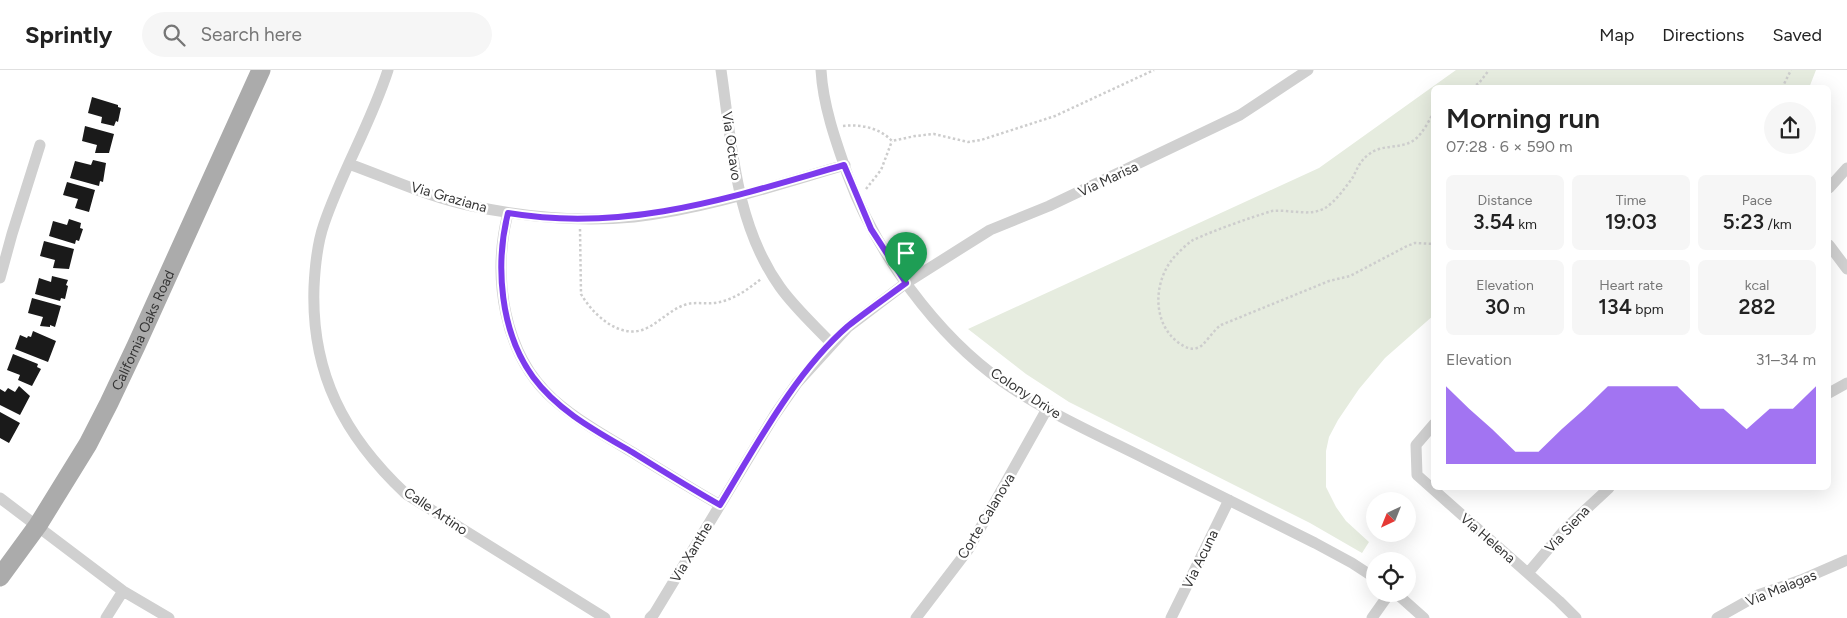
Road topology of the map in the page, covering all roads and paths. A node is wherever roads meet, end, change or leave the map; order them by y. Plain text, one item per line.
1 (261, 70) edge
2 (388, 70) edge
3 (721, 70) edge
4 (821, 70) edge
5 (1154, 70) edge
6 (1308, 70) edge
7 (1489, 70) edge
8 (1791, 70) edge
9 (1476, 85) edge
10 (1784, 85) edge
11 (1431, 117) edge
12 (832, 128) junction
13 (892, 141) junction
14 (40, 145) dead end
15 (350, 164) junction
16 (844, 165) junction
17 (1847, 168) edge
18 (1831, 186) edge
19 (740, 195) junction
20 (857, 197) junction
21 (508, 213) junction
22 (580, 219) junction
23 (1431, 244) edge
24 (1831, 248) edge
25 (1847, 268) edge
26 (770, 272) junction
27 (0, 278) edge
28 (906, 283) junction
29 (832, 344) junction
30 (1847, 383) edge
31 (1831, 391) edge
32 (1047, 409) junction
33 (1431, 428) edge
34 (1431, 487) edge
35 (1434, 490) edge
36 (1607, 490) edge
37 (0, 498) edge
38 (1229, 500) junction
39 (720, 505) junction
40 (38, 525) junction
41 (1847, 560) edge
42 (1366, 572) edge
43 (1528, 573) junction
44 (0, 577) edge
45 (123, 591) junction
46 (1383, 602) edge
47 (1406, 602) edge
48 (106, 618) edge
49 (169, 618) edge
50 (606, 618) edge
51 (650, 618) edge
52 (916, 618) edge
53 (1171, 618) edge
54 (1372, 618) edge
55 (1424, 618) edge
56 (1576, 618) edge
57 (1717, 618) edge

1 - 40 main road, California Oaks Road
2 - 15 street, Calle Artino
3 - 19 street, Via Octavo
4 - 12 street, Colony Drive
5 - 13 path
6 - 28 street, Via Marisa
7 - 9 path
8 - 10 path
11 - 23 path
12 - 13 path
12 - 16 street, Colony Drive
13 - 20 path
14 - 27 street
15 - 21 street, Via Graziana
15 - 50 street, Calle Artino
16 - 19 street, Via Graziana
16 - 20 street, Colony Drive
17 - 18 street
19 - 22 street, Via Graziana
19 - 26 street, Via Octavo
20 - 28 street, Colony Drive
21 - 22 street, Via Graziana
21 - 39 street
22 - 26 path
24 - 25 street
26 - 29 street, Via Octavo
28 - 29 street, Via Xanthe
28 - 32 street, Colony Drive
29 - 39 street, Via Xanthe
30 - 31 street
32 - 38 street, Colony Drive
32 - 52 street, Corte Calanova
33 - 34 street, Via Helena
35 - 43 street, Via Helena
36 - 43 street, Via Siena
37 - 40 street
38 - 42 street, Colony Drive
38 - 53 street, Via Acuna
39 - 51 street, Via Xanthe
40 - 44 main road, California Oaks Road
40 - 45 street
41 - 57 street, Via Malagas
43 - 56 street, Via Helena
45 - 48 street
45 - 49 street
46 - 54 street
47 - 55 street

